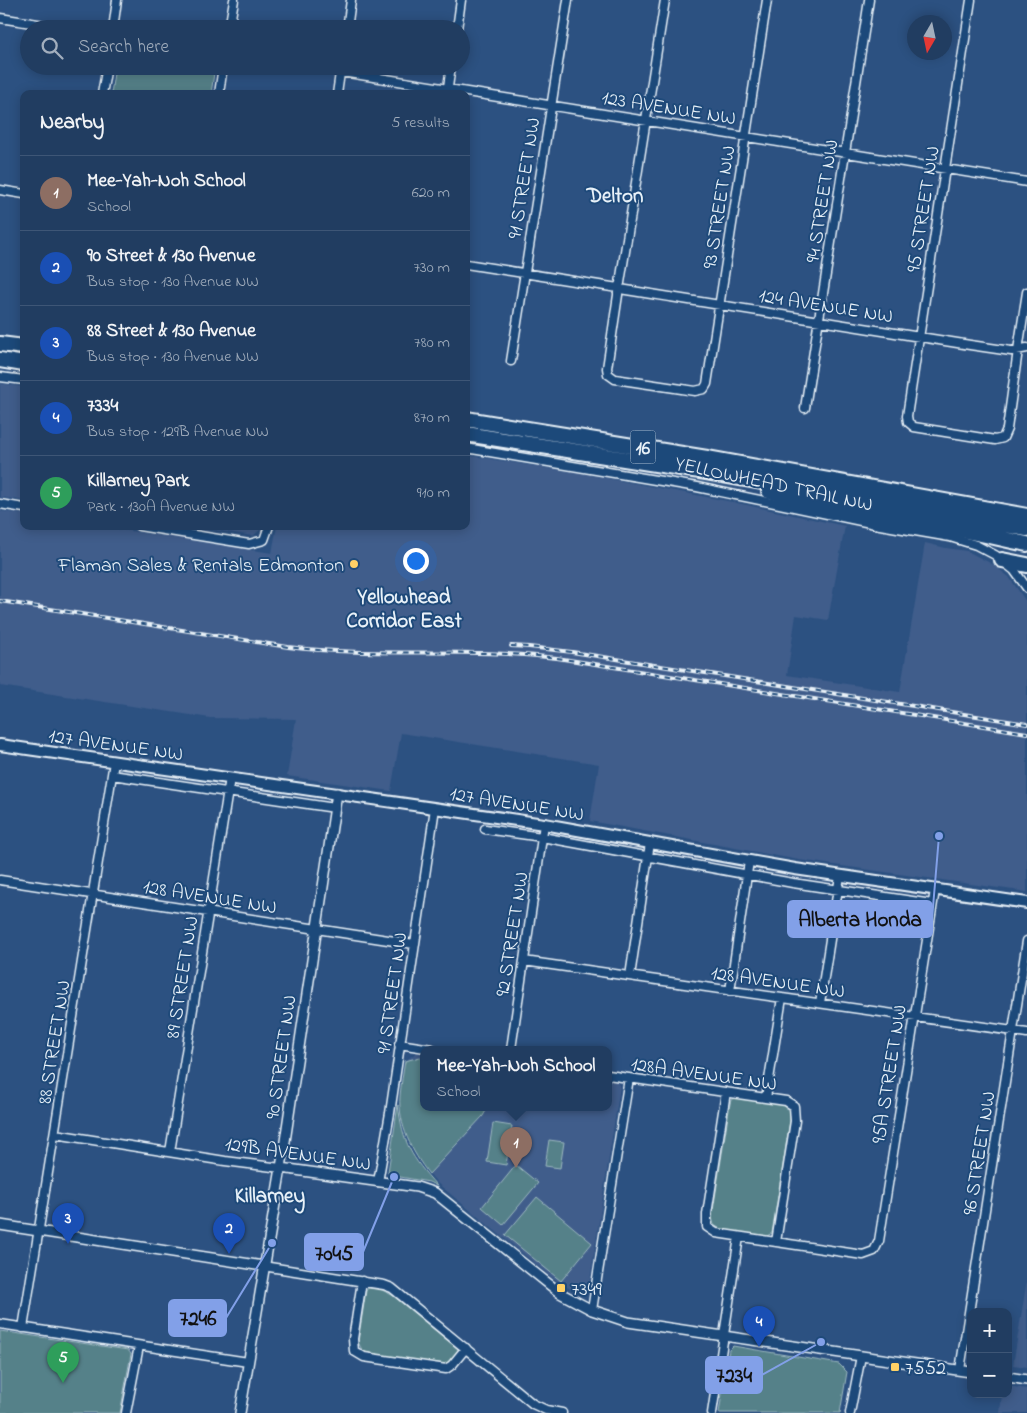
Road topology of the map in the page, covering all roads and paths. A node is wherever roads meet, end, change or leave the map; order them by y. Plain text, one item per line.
1 (117, 0) edge
2 (234, 0) edge
3 (351, 0) edge
4 (461, 0) edge
5 (568, 0) edge
6 (665, 0) edge
7 (767, 0) edge
8 (869, 0) edge
9 (971, 0) edge
10 (0, 18) edge
11 (114, 20) edge
12 (231, 20) edge
13 (348, 20) edge
14 (458, 20) edge
15 (20, 21) edge
16 (105, 75) edge
17 (222, 75) edge
18 (340, 75) edge
19 (370, 75) edge
20 (450, 75) edge
21 (103, 90) edge
22 (220, 90) edge
23 (338, 90) edge
24 (442, 90) edge
25 (447, 90) edge
26 (470, 94) edge
27 (550, 105) junction
28 (646, 121) junction
29 (745, 136) junction
30 (845, 152) junction
31 (945, 168) junction
32 (1027, 182) edge
33 (0, 190) edge
34 (20, 193) edge
35 (470, 265) edge
36 (524, 274) junction
37 (619, 289) junction
38 (1027, 292) edge
39 (719, 304) junction
40 (819, 321) junction
41 (919, 337) junction
42 (0, 344) edge
43 (20, 346) edge
44 (1027, 348) edge
45 (1018, 350) junction
46 (0, 360) edge
47 (511, 361) dead end
48 (20, 363) edge
49 (0, 377) edge
50 (20, 380) edge
51 (805, 408) dead end
52 (470, 420) edge
53 (470, 435) edge
54 (470, 449) edge
55 (706, 472) junction
56 (819, 478) junction
57 (0, 504) edge
58 (1027, 506) edge
59 (20, 507) edge
60 (1027, 516) edge
61 (1027, 529) edge
62 (164, 530) edge
63 (268, 530) edge
64 (1027, 544) edge
65 (1002, 560) junction
66 (1027, 565) edge
67 (1027, 588) edge
68 (0, 745) edge
69 (114, 762) junction
70 (112, 775) junction
71 (230, 778) junction
72 (227, 792) junction
73 (337, 794) junction
74 (335, 808) junction
75 (435, 808) junction
76 (544, 824) junction
77 (484, 829) dead end
78 (542, 837) junction
79 (650, 843) junction
80 (648, 856) junction
81 (749, 861) junction
82 (747, 875) junction
83 (840, 876) junction
84 (0, 880) edge
85 (838, 890) junction
86 (935, 890) junction
87 (93, 894) junction
88 (932, 904) junction
89 (1027, 904) edge
90 (207, 912) junction
91 (316, 929) junction
92 (1027, 941) edge
93 (414, 944) junction
94 (524, 961) junction
95 (630, 976) junction
96 (730, 990) junction
97 (782, 998) junction
98 (820, 1004) junction
99 (914, 1017) junction
100 (1013, 1031) junction
101 (1027, 1033) edge
102 (400, 1044) junction
103 (511, 1046) edge
104 (420, 1047) edge
105 (612, 1076) edge
106 (629, 1078) junction
107 (726, 1092) junction
108 (766, 1098) junction
109 (55, 1134) junction
110 (170, 1152) junction
111 (281, 1168) junction
112 (378, 1182) junction
113 (0, 1224) edge
114 (40, 1231) junction
115 (739, 1237) junction
116 (776, 1242) junction
117 (264, 1266) junction
118 (362, 1281) junction
119 (592, 1310) junction
120 (0, 1324) edge
121 (24, 1328) junction
122 (725, 1336) junction
123 (139, 1346) junction
124 (466, 1348) junction
125 (860, 1356) junction
126 (248, 1362) junction
127 (960, 1370) junction
128 (967, 1371) edge
129 (1012, 1378) edge
130 (1027, 1380) edge
131 (537, 1411) edge
132 (126, 1413) edge
133 (240, 1413) edge
134 (562, 1413) edge
135 (712, 1413) edge
136 (850, 1413) edge

1 - 11 street
2 - 12 street
3 - 13 street
4 - 14 street
5 - 27 street, 91 STREET NW
6 - 28 street
7 - 29 street, 93 STREET NW
8 - 30 street, 94 STREET NW
9 - 31 street, 95 STREET NW
10 - 15 street
16 - 21 street
17 - 22 street
18 - 23 street
19 - 24 street, 123 AVENUE NW
20 - 25 street
26 - 27 street, 123 AVENUE NW
27 - 28 street, 123 AVENUE NW
27 - 36 street, 91 STREET NW
28 - 29 street, 123 AVENUE NW
28 - 37 street
29 - 30 street, 123 AVENUE NW
29 - 39 street, 93 STREET NW
30 - 31 street, 123 AVENUE NW
30 - 40 street, 94 STREET NW
31 - 32 street, 123 AVENUE NW
31 - 41 street, 95 STREET NW
33 - 34 street
35 - 36 street, 124 AVENUE NW
36 - 37 street, 124 AVENUE NW
36 - 47 street, 91 STREET NW
37 - 39 street, 124 AVENUE NW
37 - 39 street, 93 STREET NW
38 - 45 street
39 - 40 street, 124 AVENUE NW
40 - 41 street, 124 AVENUE NW
40 - 51 street, 94 STREET NW
41 - 45 street, 124 AVENUE NW
41 - 45 street, 95 STREET NW
42 - 43 highway
44 - 45 street, 124 AVENUE NW
46 - 48 highway
49 - 50 street
52 - 56 highway, YELLOWHEAD TRAIL NW / 16
53 - 55 highway, YELLOWHEAD TRAIL NW / 16
54 - 65 street, YELLOWHEAD TRAIL NW
55 - 61 highway, YELLOWHEAD TRAIL NW / 16
55 - 64 highway
56 - 58 highway
56 - 60 highway, YELLOWHEAD TRAIL NW / 16
57 - 59 street
62 - 63 street
65 - 66 highway
65 - 67 street, YELLOWHEAD TRAIL NW
68 - 69 main road, 127 AVENUE NW
69 - 70 street, 88 STREET NW
69 - 71 main road, 127 AVENUE NW
70 - 72 street, 127 AVENUE NW
70 - 87 street, 88 STREET NW
71 - 72 street, 89 STREET NW
71 - 73 main road, 127 AVENUE NW
72 - 74 street, 127 AVENUE NW
72 - 90 street, 89 STREET NW
73 - 74 street, 90 STREET NW
73 - 75 main road, 127 AVENUE NW
74 - 91 street, 90 STREET NW
75 - 76 main road, 127 AVENUE NW
75 - 93 street, 91 STREET NW
76 - 78 street, 92 STREET NW
76 - 79 main road, 127 AVENUE NW
77 - 78 street, 127 AVENUE NW
78 - 80 street, 127 AVENUE NW
78 - 94 street, 92 STREET NW
79 - 80 street
79 - 81 main road, 127 AVENUE NW
80 - 82 street, 127 AVENUE NW
80 - 95 street
81 - 82 street
81 - 83 main road, 127 AVENUE NW
82 - 85 street, 127 AVENUE NW
82 - 96 street
83 - 85 street
83 - 86 main road, 127 AVENUE NW
84 - 87 street, 128 AVENUE NW
85 - 88 street, 127 AVENUE NW
85 - 98 street
86 - 88 street, 95A STREET NW
86 - 89 main road, 127 AVENUE NW
87 - 90 street, 128 AVENUE NW
87 - 109 street, 88 STREET NW
88 - 99 street, 95A STREET NW
90 - 91 street, 128 AVENUE NW
90 - 110 street, 89 STREET NW
91 - 93 street, 128 AVENUE NW
91 - 111 street, 90 STREET NW
92 - 100 street, 96 STREET NW
93 - 102 street, 91 STREET NW
94 - 95 street, 128 AVENUE NW
94 - 103 street, 92 STREET NW
95 - 96 street, 128 AVENUE NW
96 - 97 street, 128 AVENUE NW
97 - 98 street, 128 AVENUE NW
97 - 108 street
98 - 99 street, 128 AVENUE NW
99 - 100 street, 128 AVENUE NW
99 - 116 street, 95A STREET NW
100 - 101 street, 128 AVENUE NW
100 - 127 street, 96 STREET NW
102 - 104 street
102 - 112 street, 91 STREET NW
105 - 106 street, 128A AVENUE NW
106 - 107 street, 128A AVENUE NW
106 - 119 street
107 - 108 street, 128A AVENUE NW
107 - 115 street
108 - 116 street, 128A AVENUE NW
109 - 110 street, 129B AVENUE NW
109 - 114 street, 88 STREET NW
110 - 111 street, 129B AVENUE NW
111 - 112 street, 129B AVENUE NW
111 - 117 street, 90 STREET NW
112 - 119 street, 129B AVENUE NW
113 - 114 street
114 - 117 street
114 - 121 street, 88 STREET NW
115 - 116 street
115 - 122 street
117 - 118 street
117 - 126 street, 90 STREET NW
118 - 124 street
118 - 124 street
119 - 122 street, 129B AVENUE NW
120 - 121 street
121 - 123 street
122 - 125 street, 129B AVENUE NW
122 - 135 street
123 - 126 street
123 - 132 street
124 - 131 street
125 - 127 street, 129B AVENUE NW
125 - 136 street
126 - 133 street, 90 STREET NW
127 - 128 street, 129B AVENUE NW
129 - 130 street
131 - 134 street

